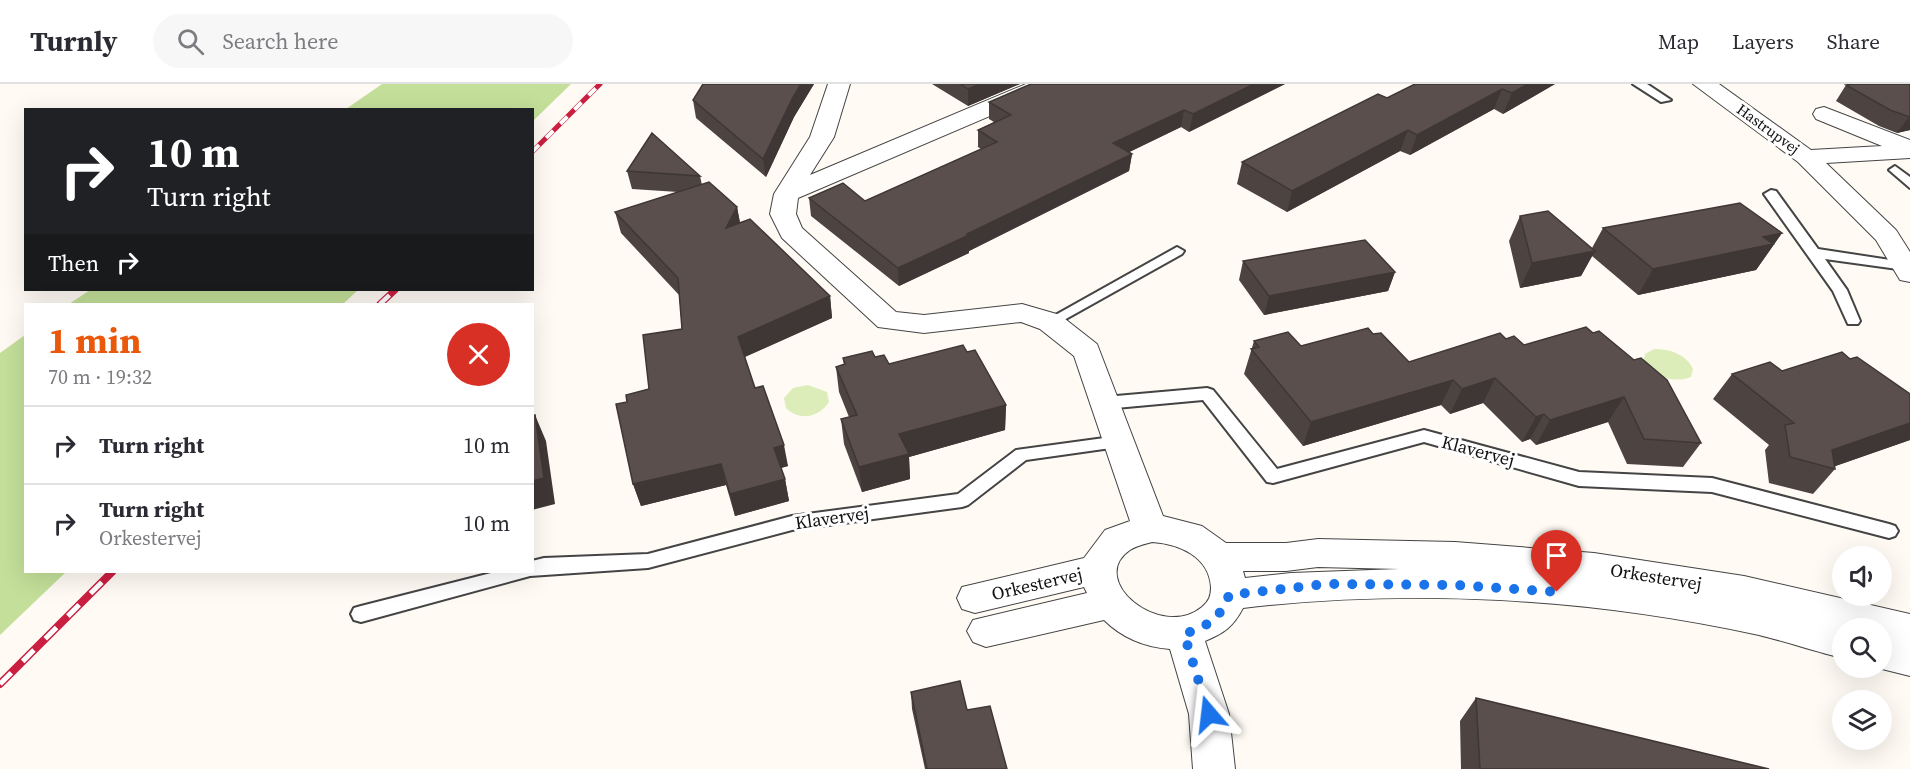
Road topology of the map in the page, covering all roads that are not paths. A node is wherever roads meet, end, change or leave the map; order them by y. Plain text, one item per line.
1 (839, 84) edge
2 (1045, 84) edge
3 (1639, 84) edge
4 (1704, 84) edge
5 (1665, 100) dead end
6 (1824, 114) dead end
7 (1910, 149) edge
8 (1806, 157) junction
9 (1895, 170) dead end
10 (1910, 184) edge
11 (786, 194) junction
12 (1772, 194) dead end
13 (1177, 251) dead end
14 (1815, 253) junction
15 (1907, 270) edge
16 (1853, 321) dead end
17 (1050, 322) junction
18 (1105, 403) junction
19 (1119, 442) junction
20 (1150, 528) junction
21 (1889, 531) dead end
22 (1218, 557) junction
23 (534, 568) edge
24 (1098, 569) junction
25 (519, 573) edge
26 (1229, 595) junction
27 (1109, 604) junction
28 (361, 614) dead end
29 (1910, 630) edge
30 (1184, 634) junction
31 (1832, 639) edge
32 (1892, 655) edge
33 (1910, 659) edge
34 (1214, 769) edge

1 - 11 street
2 - 11 street
3 - 5 lane
4 - 8 street, Hastrupvej
6 - 7 street, Hastrupvej
7 - 8 street, Hastrupvej
8 - 15 street
9 - 10 lane
11 - 17 street
12 - 14 lane
13 - 17 lane
14 - 15 lane
14 - 16 lane
17 - 18 street
18 - 19 street
18 - 21 lane, Klavervej
19 - 20 street
19 - 23 lane, Klavervej
20 - 22 street
20 - 24 street
22 - 26 street
22 - 29 street, Orkestervej
24 - 27 street
24 - 27 street, Orkestervej
25 - 28 lane
26 - 30 street
26 - 31 street, Orkestervej
27 - 30 street
30 - 34 street
32 - 33 street

